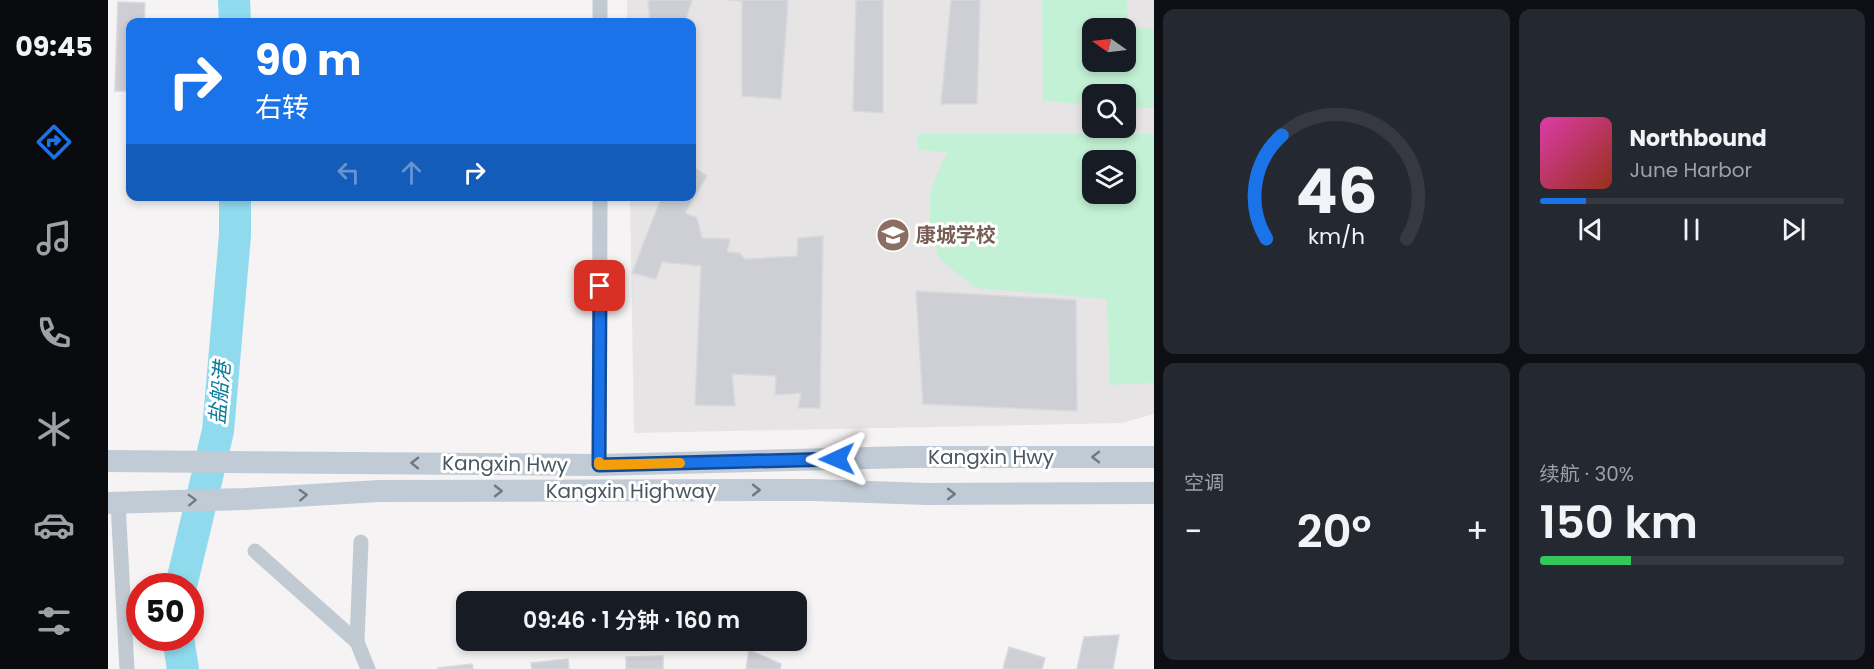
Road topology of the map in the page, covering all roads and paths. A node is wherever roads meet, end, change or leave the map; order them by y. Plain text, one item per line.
1 (600, 0) edge
2 (600, 18) edge
3 (600, 201) edge
4 (1154, 457) edge
5 (108, 461) edge
6 (599, 465) junction
7 (1154, 493) edge
8 (122, 503) edge
9 (361, 542) dead end
10 (255, 551) dead end
11 (357, 642) junction
12 (127, 669) edge
13 (368, 669) edge

1 - 2 street
3 - 6 street
4 -> 6 main road, Kangxin Hwy
6 -> 5 main road, Kangxin Hwy
8 -> 7 main road, Kangxin Highway
8 - 12 street
9 - 11 street
10 - 11 street
11 - 13 street

